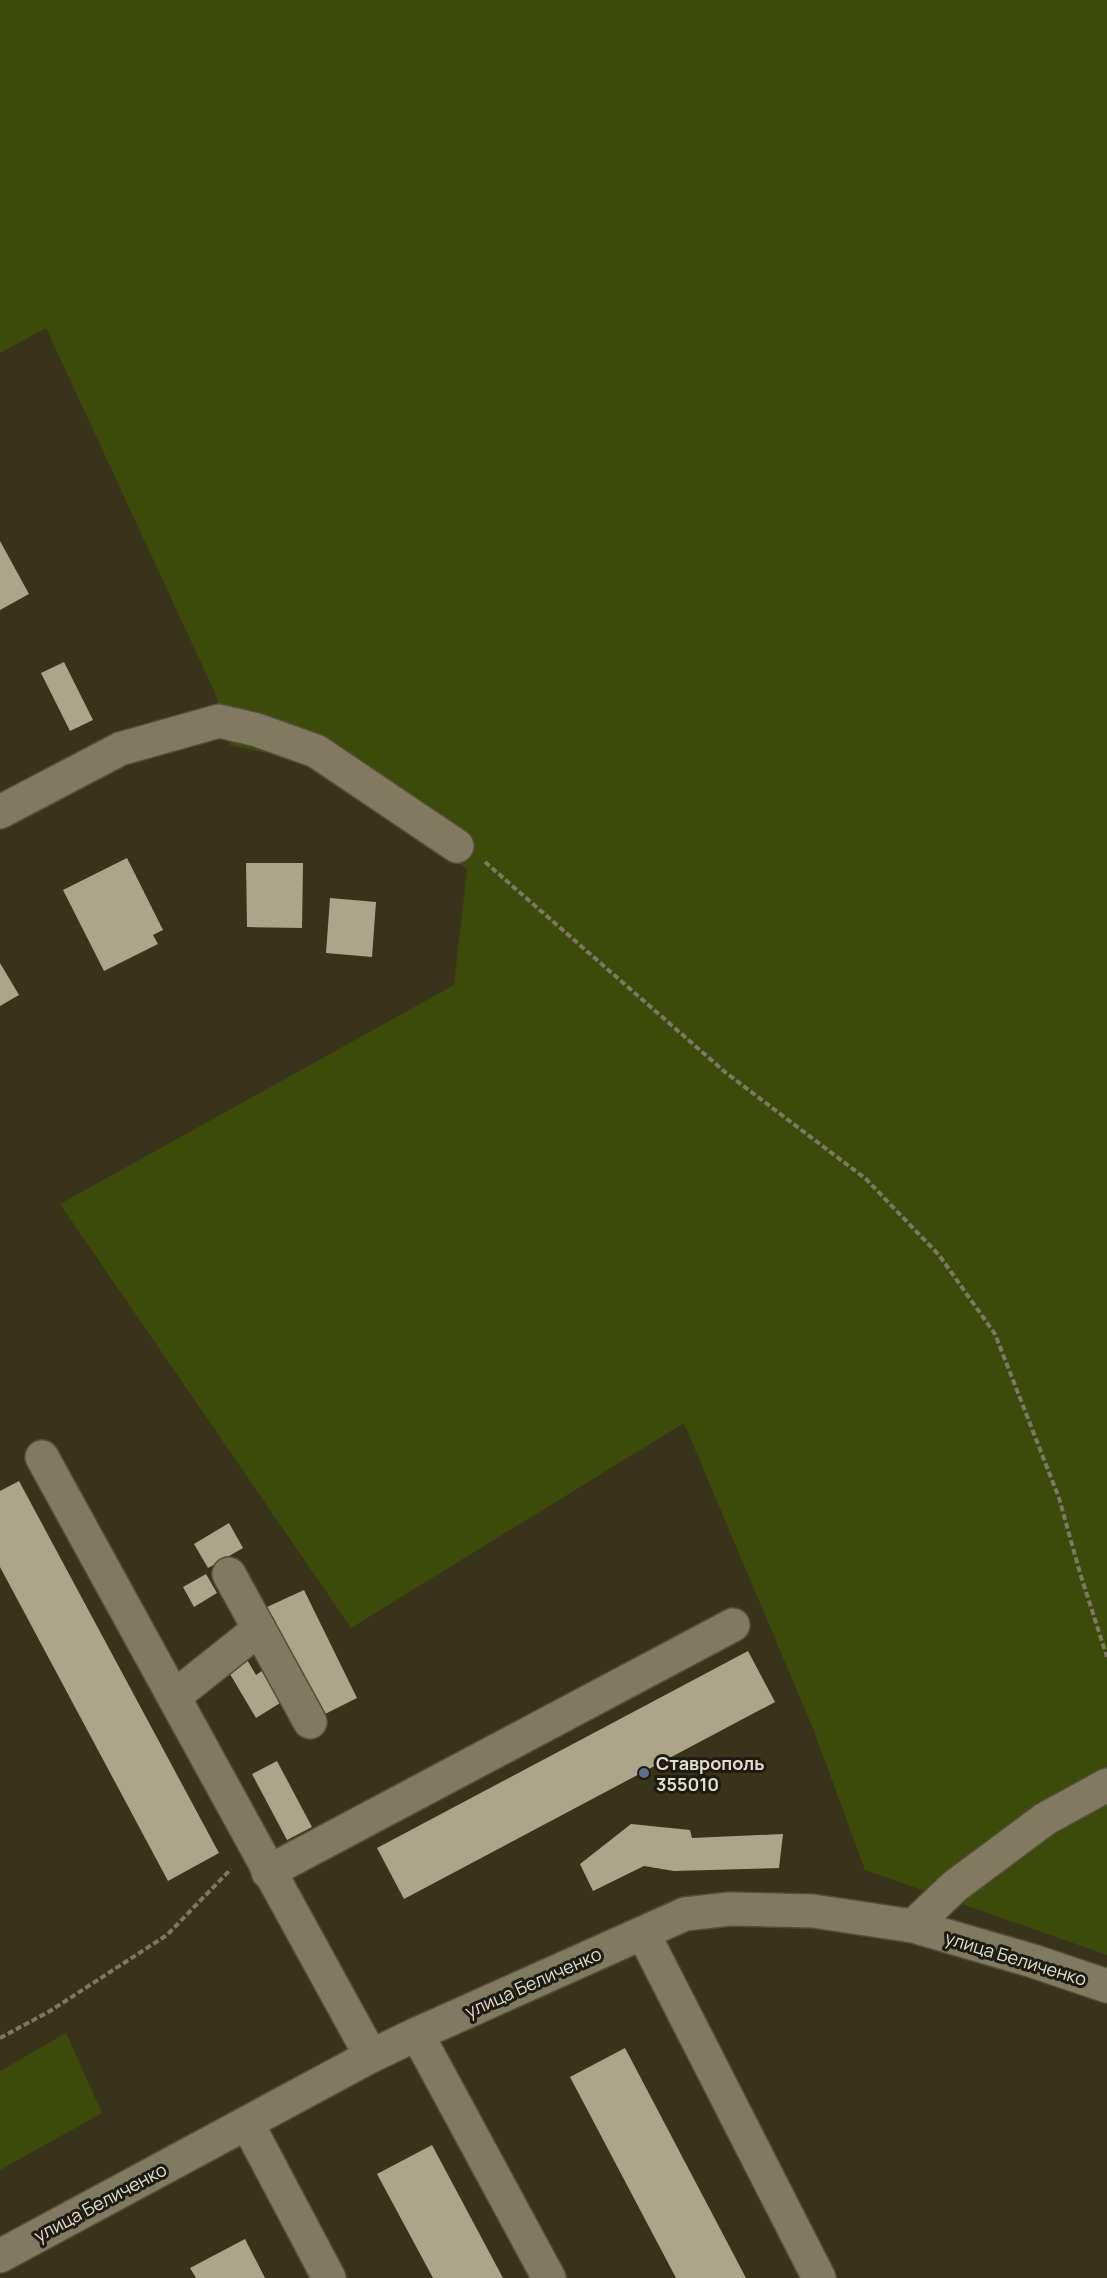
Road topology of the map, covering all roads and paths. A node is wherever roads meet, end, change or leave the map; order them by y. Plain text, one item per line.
1 (0, 812) edge
2 (457, 846) joint
3 (42, 1457) dead end
4 (229, 1574) dead end
5 (733, 1625) dead end
6 (259, 1629) junction
7 (1107, 1657) edge
8 (175, 1696) junction
9 (310, 1722) dead end
10 (1107, 1785) edge
11 (261, 1858) junction
12 (914, 1926) junction
13 (643, 1933) junction
14 (1107, 1986) edge
15 (417, 2034) junction
16 (0, 2038) edge
17 (371, 2056) junction
18 (247, 2122) junction
19 (0, 2256) edge
20 (329, 2278) edge
21 (549, 2278) edge
22 (819, 2278) edge

1 - 2 street
2 - 7 path
3 - 8 street
4 - 6 street
5 - 11 street
6 - 8 street
6 - 9 street
8 - 11 street
10 - 12 street
11 - 16 path
11 - 17 street
12 - 13 street, улица Беличенко
12 - 14 street, улица Беличенко
13 - 15 street, улица Беличенко
13 - 22 street
15 - 17 street, улица Беличенко
15 - 21 street
17 - 18 street, улица Беличенко
18 - 19 street, улица Беличенко
18 - 20 street

